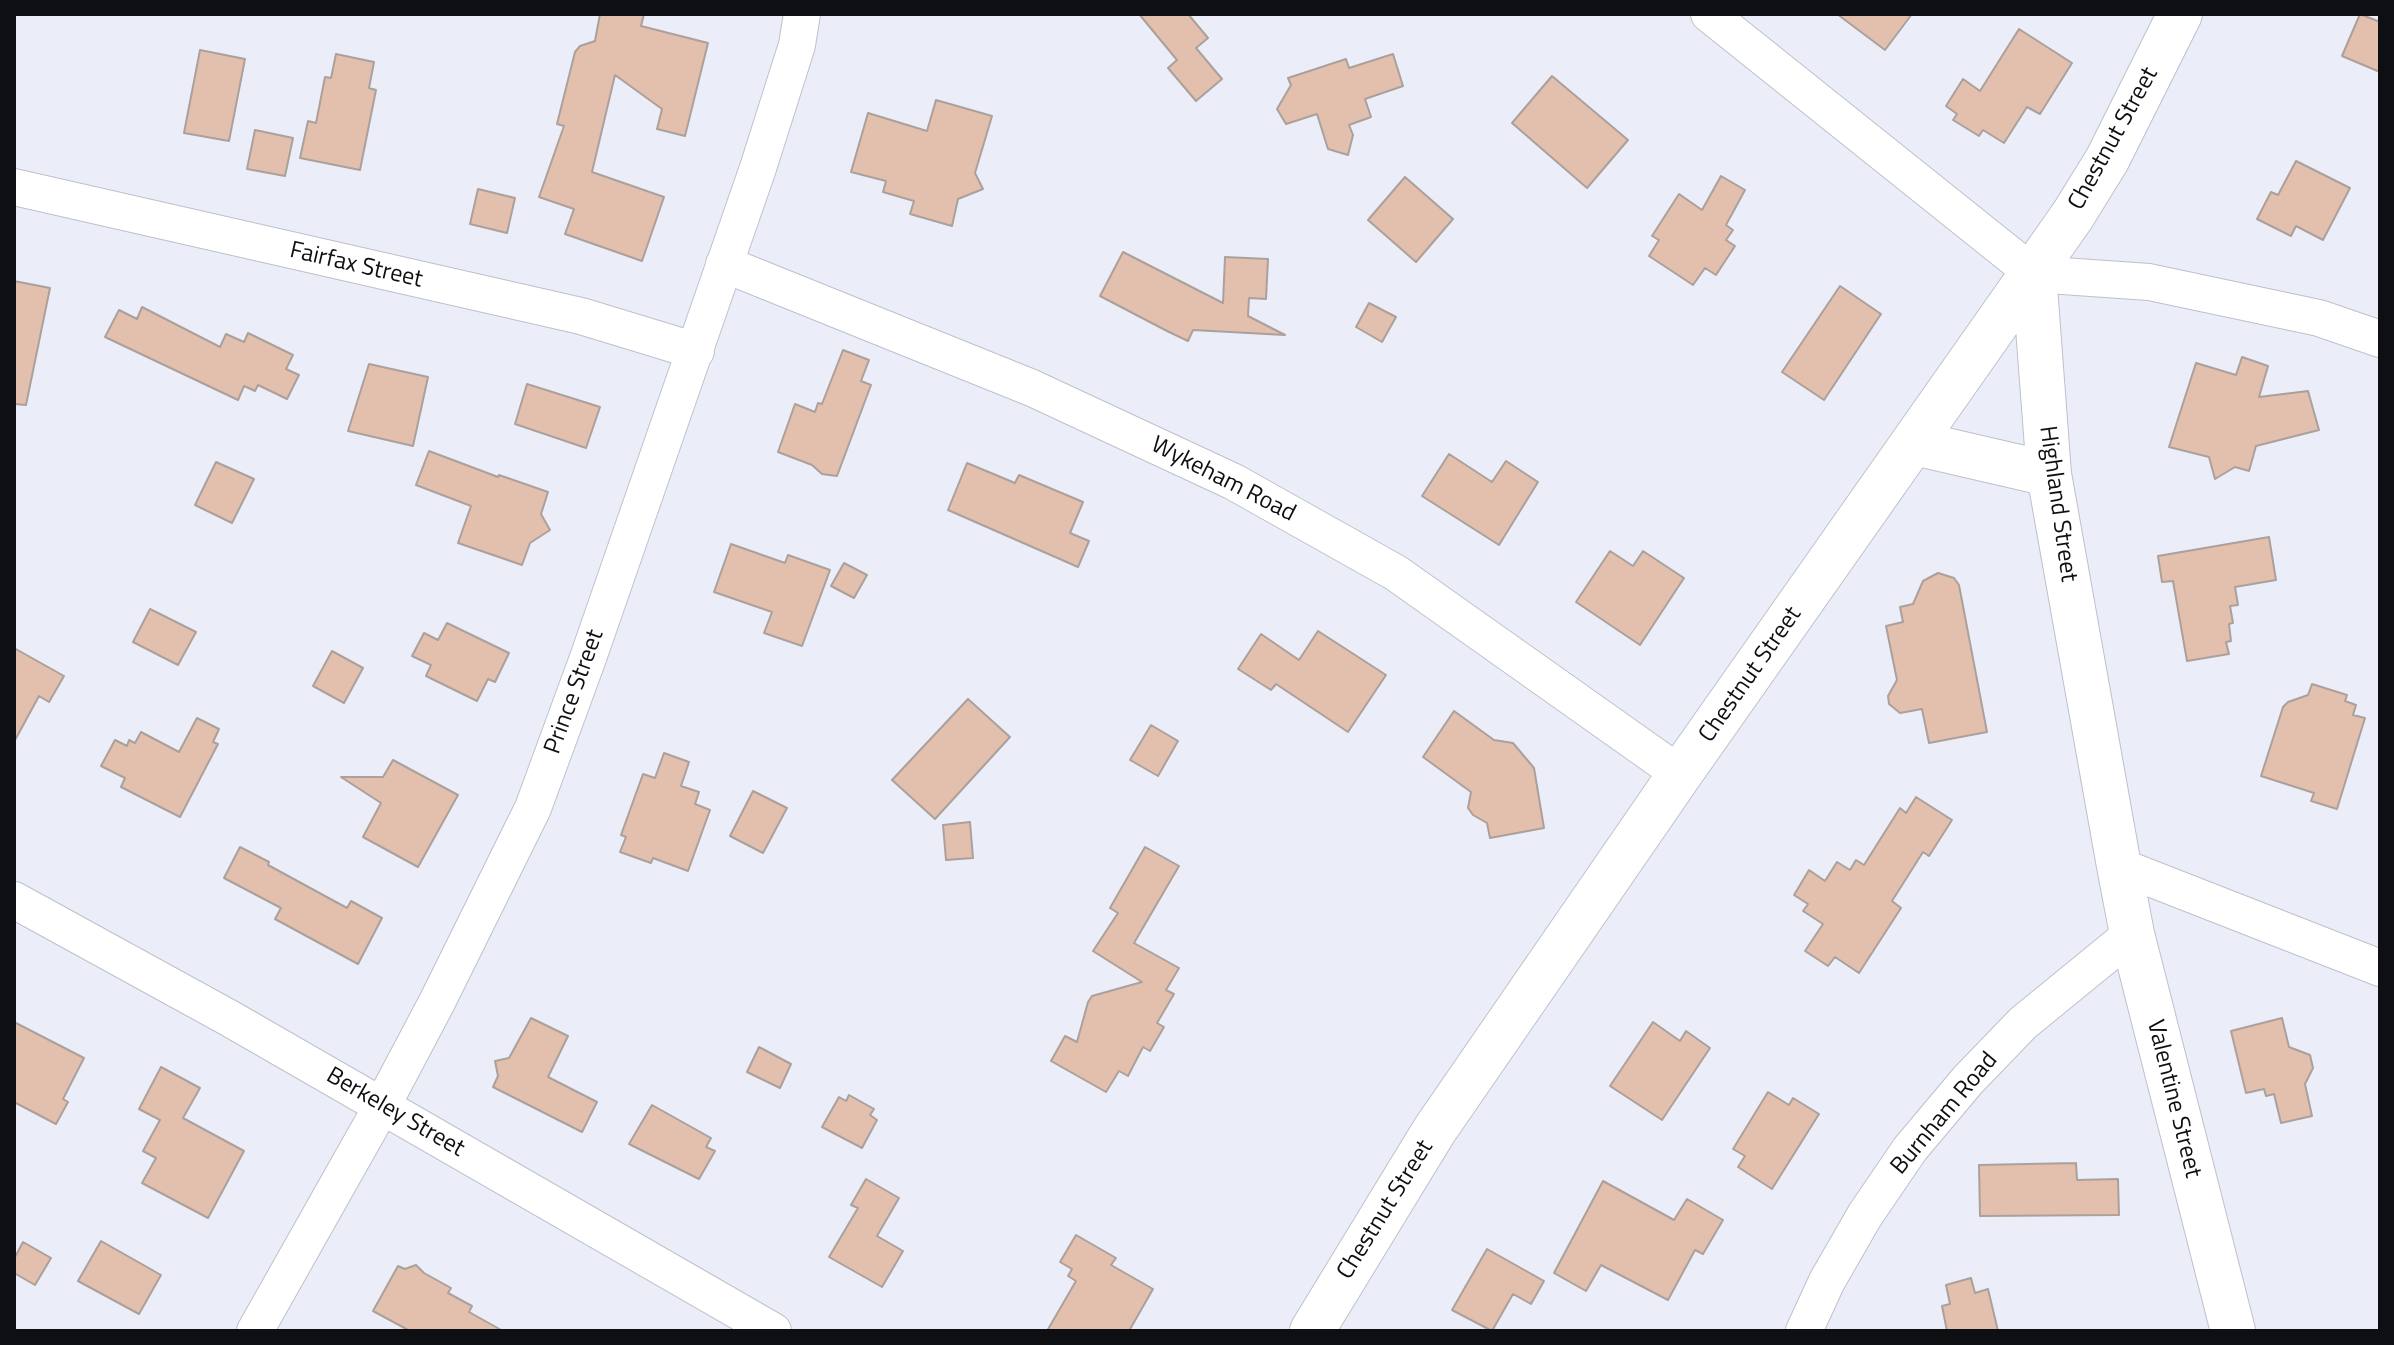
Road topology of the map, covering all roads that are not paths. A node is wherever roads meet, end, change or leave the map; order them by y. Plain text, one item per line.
1 (802, 14) edge
2 (1709, 14) edge
3 (2180, 14) edge
4 (14, 187) edge
5 (724, 264) junction
6 (2034, 274) junction
7 (2380, 339) edge
8 (696, 351) junction
9 (1915, 443) junction
10 (2049, 474) junction
11 (1680, 774) junction
12 (2119, 866) junction
13 (16, 904) edge
14 (2132, 934) junction
15 (2380, 968) edge
16 (382, 1106) junction
17 (255, 1331) edge
18 (773, 1331) edge
19 (1312, 1331) edge
20 (1804, 1331) edge
21 (2233, 1331) edge

1 - 5 street, Prince Street
2 - 6 street
3 - 6 main road, Chestnut Street
4 - 8 street, Fairfax Street
5 - 8 street, Prince Street
5 - 11 street, Wykeham Road
6 - 7 street
6 - 9 main road, Chestnut Street
6 - 10 main road, Highland Street
8 - 16 street, Prince Street
9 - 10 main road
9 - 11 main road, Chestnut Street
10 - 12 main road, Highland Street
11 - 19 main road, Chestnut Street
12 - 14 main road, Valentine Street
12 - 15 street
13 - 16 street, Berkeley Street
14 - 20 street, Burnham Road
14 - 21 main road, Valentine Street
16 - 17 street, Prince Street
16 - 18 street, Berkeley Street

